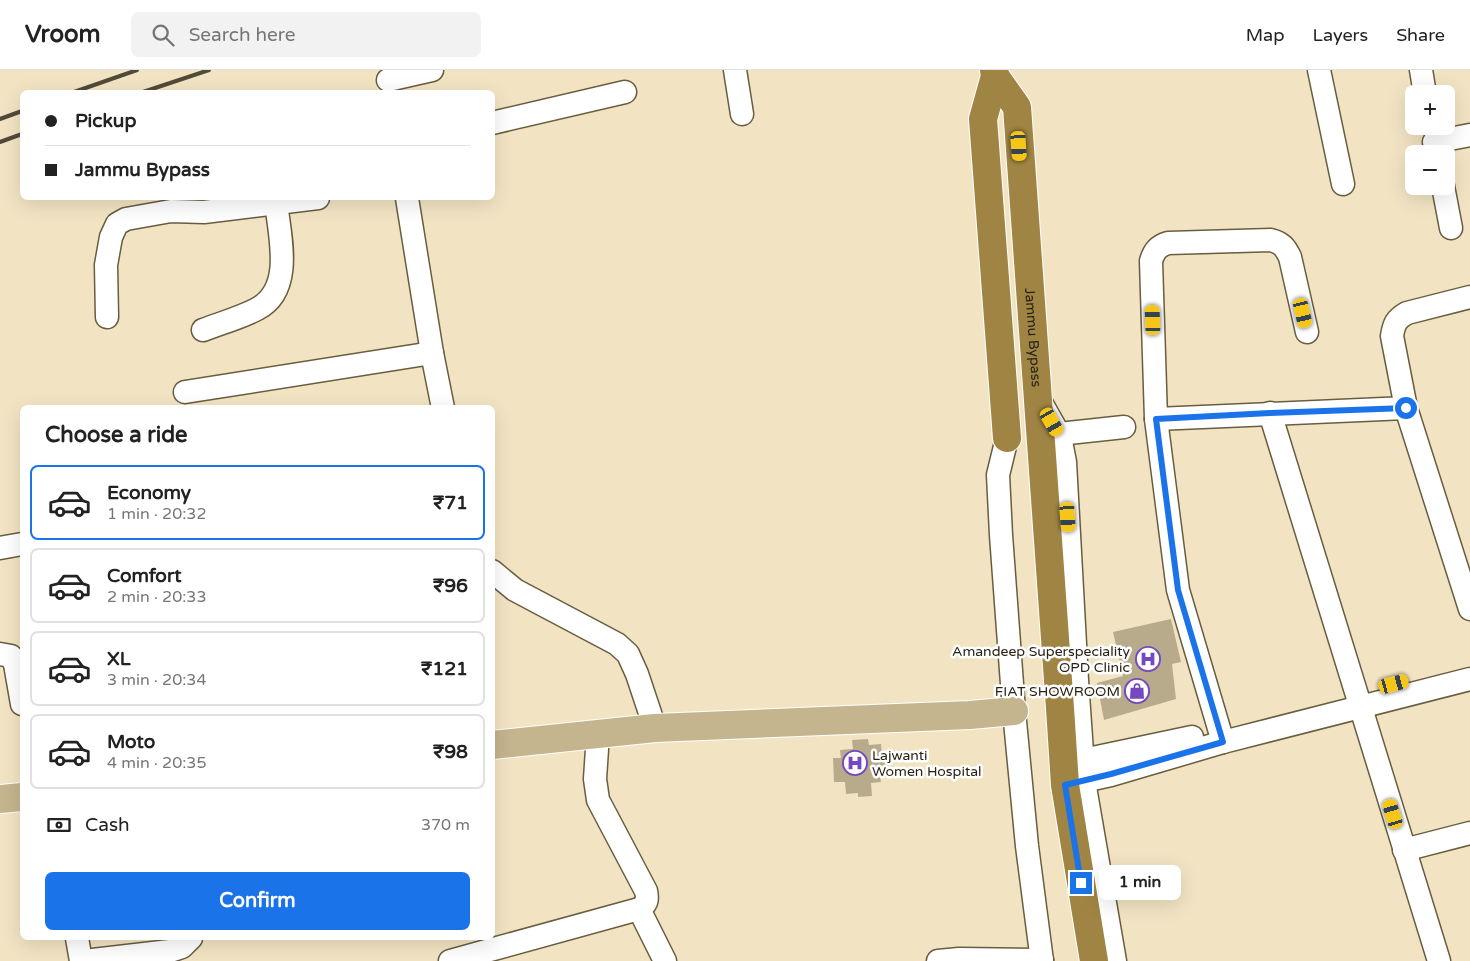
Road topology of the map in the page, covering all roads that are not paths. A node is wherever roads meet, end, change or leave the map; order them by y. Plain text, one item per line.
1 (432, 70) edge
2 (735, 70) edge
3 (1319, 70) edge
4 (1421, 70) edge
5 (995, 73) edge
6 (388, 81) edge
7 (1424, 85) edge
8 (625, 92) dead end
9 (742, 114) dead end
10 (495, 122) edge
11 (1470, 136) edge
12 (1434, 141) edge
13 (1343, 184) dead end
14 (1445, 195) edge
15 (301, 200) edge
16 (407, 200) edge
17 (276, 203) junction
18 (1451, 228) dead end
19 (1470, 296) edge
20 (107, 317) dead end
21 (203, 330) dead end
22 (1307, 332) dead end
23 (432, 353) junction
24 (186, 392) dead end
25 (1038, 397) junction
26 (442, 405) edge
27 (1406, 408) junction
28 (1270, 413) junction
29 (1156, 419) junction
30 (1124, 427) dead end
31 (1059, 434) junction
32 (1007, 438) joint
33 (20, 544) edge
34 (0, 548) edge
35 (1461, 550) edge
36 (495, 573) edge
37 (1470, 610) edge
38 (0, 654) edge
39 (1470, 664) edge
40 (1470, 679) edge
41 (20, 693) edge
42 (1358, 701) junction
43 (1014, 711) junction
44 (655, 728) junction
45 (598, 734) junction
46 (1222, 736) junction
47 (495, 745) edge
48 (1077, 775) junction
49 (20, 797) edge
50 (0, 799) edge
51 (1470, 833) edge
52 (1404, 850) junction
53 (639, 909) junction
54 (77, 940) edge
55 (188, 940) edge
56 (82, 961) edge
57 (450, 961) edge
58 (664, 961) edge
59 (938, 961) edge
60 (1042, 961) edge
61 (1094, 961) edge
62 (1115, 961) edge
63 (1439, 961) edge

1 - 6 street
2 - 9 street
3 - 13 street
4 - 7 street
5 - 25 highway, Jammu Bypass
5 - 32 highway, Jammu Bypass
8 - 10 street
11 - 12 street
14 - 18 street
15 - 17 street
16 - 23 street
17 - 20 street
17 - 21 street
19 - 27 street
22 - 29 street
23 - 24 street
23 - 26 street
25 - 31 street
25 - 48 highway, Jammu Bypass
27 - 28 street
27 - 35 street
28 - 29 street
28 - 42 street
29 - 46 street
30 - 31 street
31 - 48 street
32 - 43 street
33 - 34 street
35 - 37 street
36 - 44 street
38 - 41 street
39 - 42 street
40 - 42 street
42 - 46 street
42 - 52 street
43 - 44 main road
43 - 60 street
44 - 45 main road
45 - 47 main road
45 - 53 street
46 - 48 street
48 - 61 highway, Jammu Bypass
48 - 62 street
49 - 50 main road
51 - 52 street
52 - 63 street
53 - 57 street
53 - 58 street
54 - 56 street
55 - 56 street
59 - 60 street

